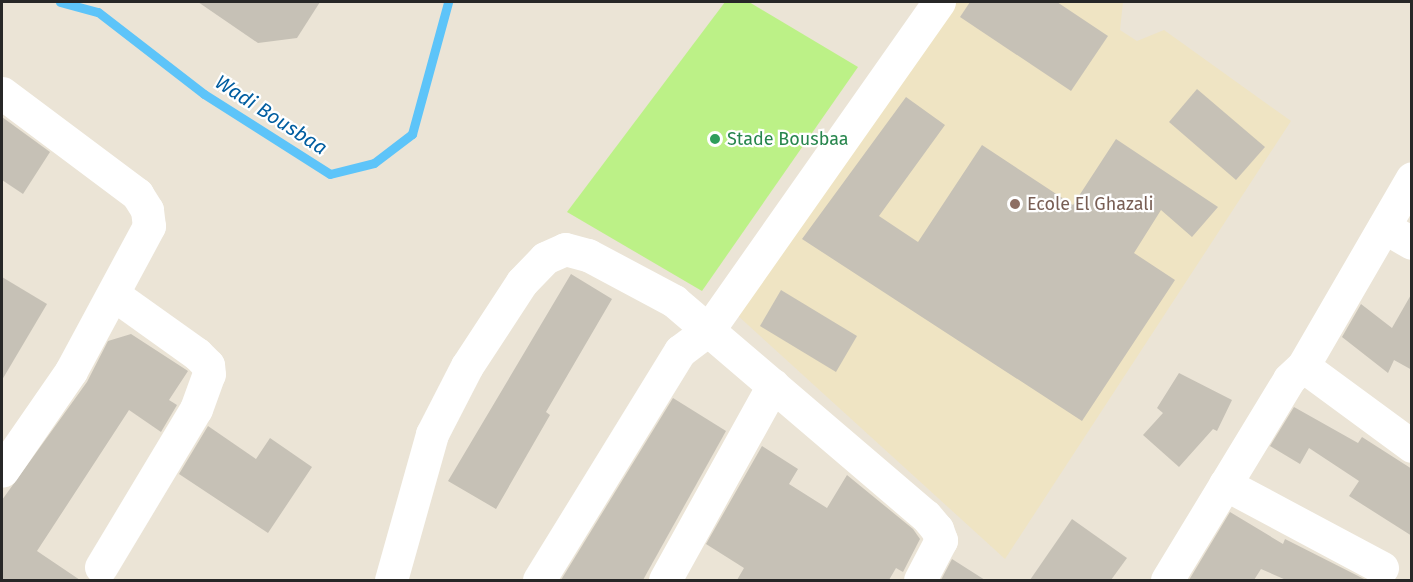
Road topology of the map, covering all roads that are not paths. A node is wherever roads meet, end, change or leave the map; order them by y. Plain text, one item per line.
1 (939, 2) edge
2 (2, 93) edge
3 (1412, 178) edge
4 (1398, 235) edge
5 (113, 294) junction
6 (709, 329) junction
7 (1303, 366) junction
8 (773, 385) junction
9 (1412, 446) edge
10 (2, 471) edge
11 (1225, 484) junction
12 (101, 567) dead end
13 (1382, 568) dead end
14 (391, 580) edge
15 (539, 580) edge
16 (665, 580) edge
17 (920, 580) edge
18 (1167, 580) edge

1 - 6 street
2 - 5 street
3 - 4 street
4 - 7 street
5 - 10 street
5 - 12 street
6 - 8 street
6 - 14 street
6 - 15 street
7 - 9 street
7 - 11 street
8 - 16 street
8 - 17 street
11 - 13 street
11 - 18 street

